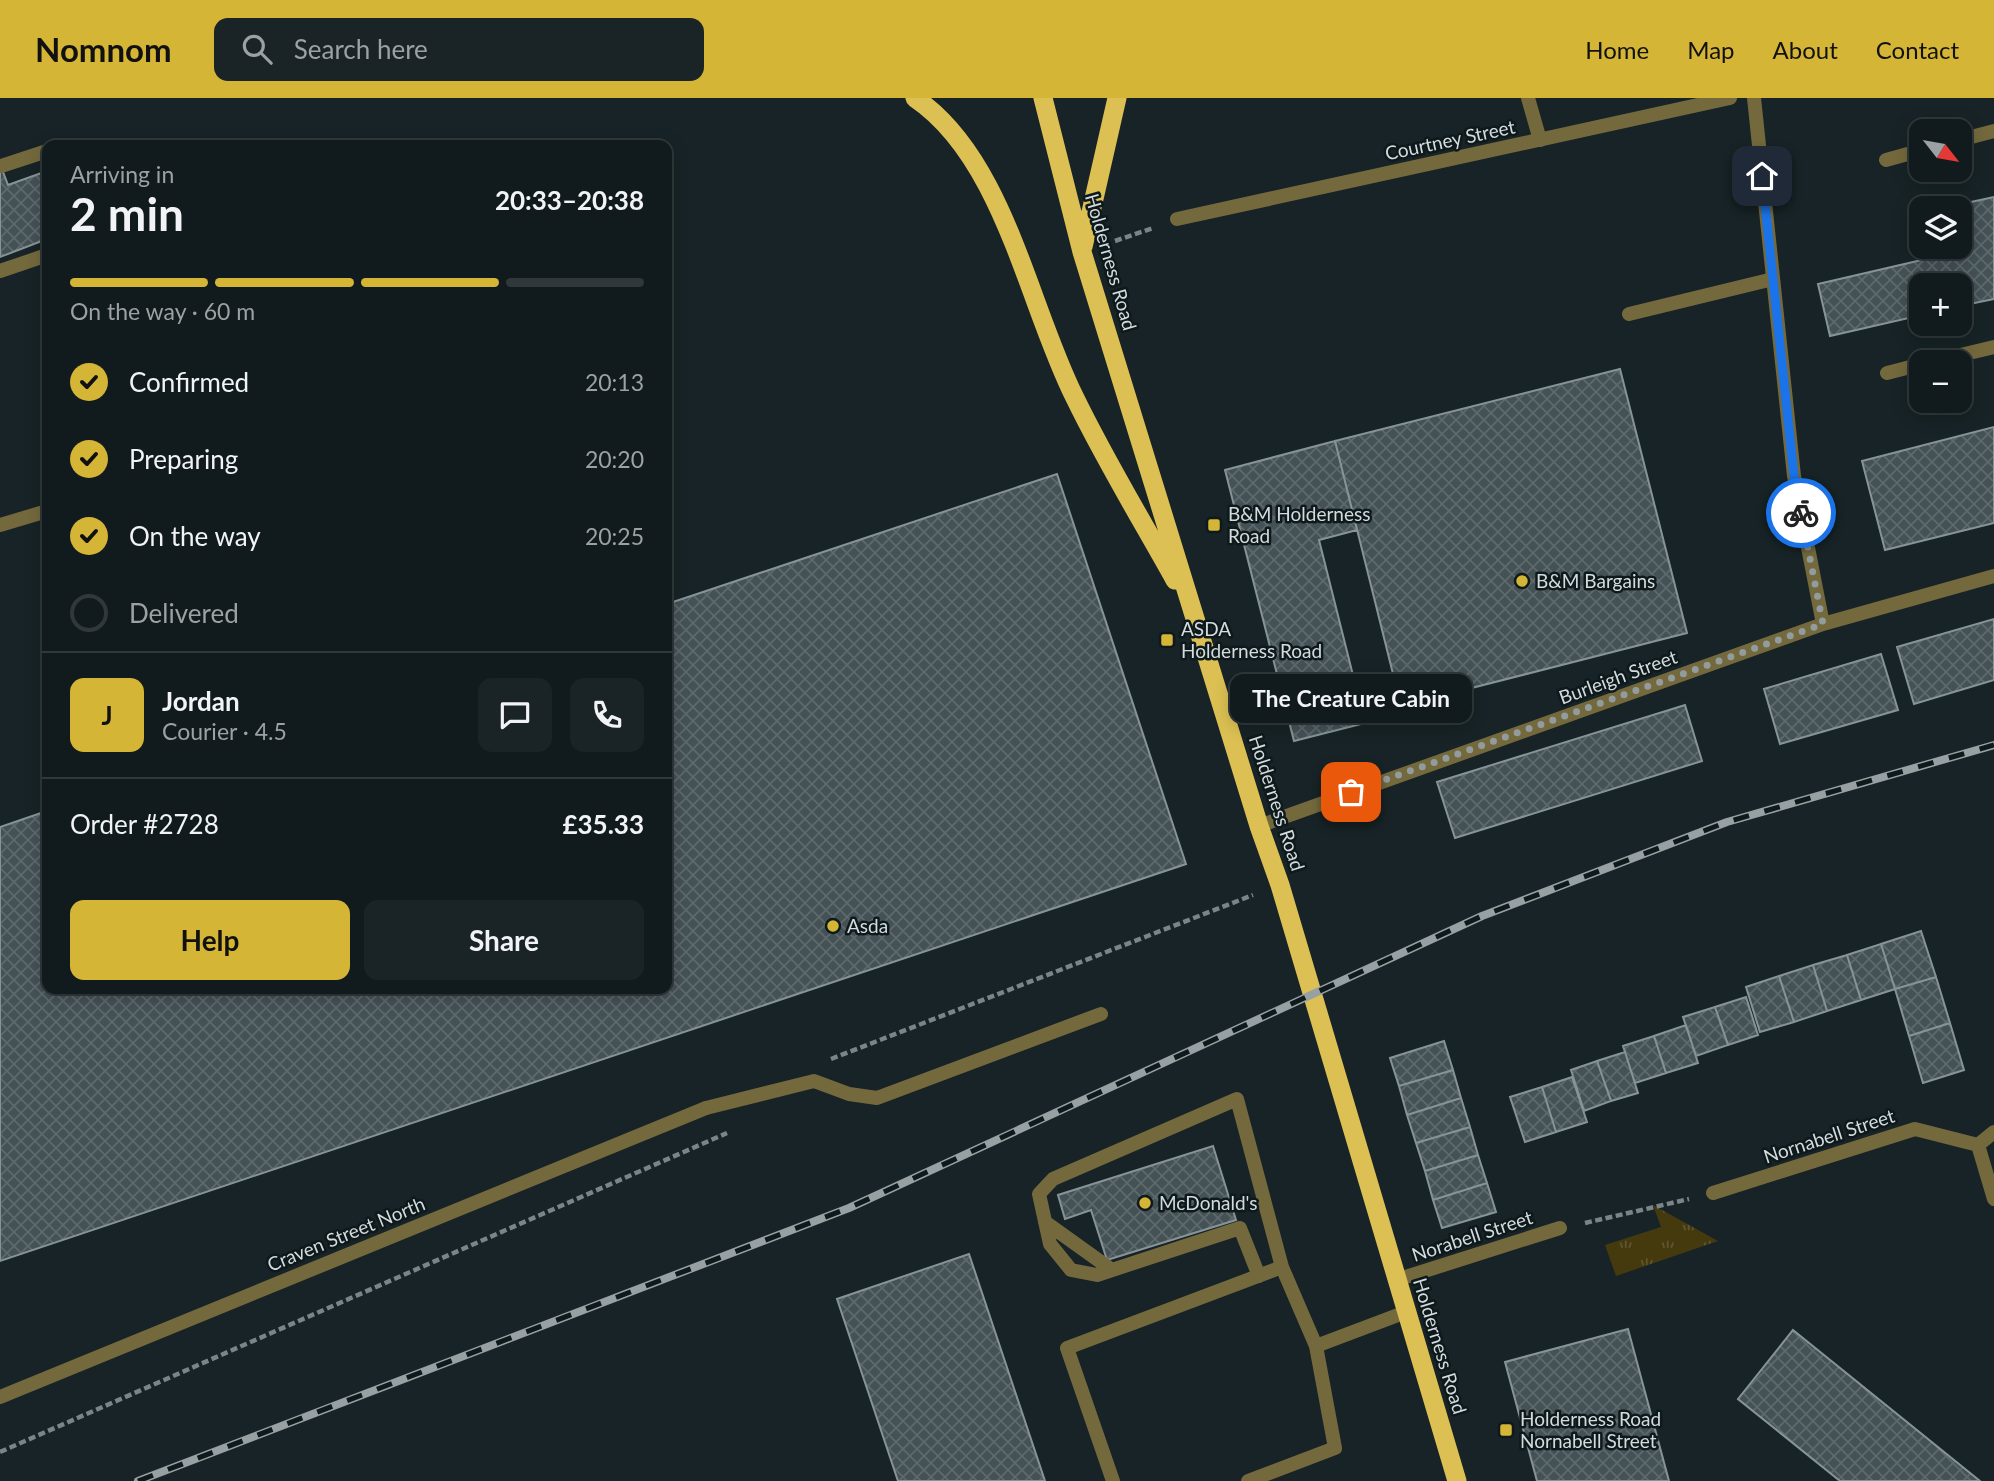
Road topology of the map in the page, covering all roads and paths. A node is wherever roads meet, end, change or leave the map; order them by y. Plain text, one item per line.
1 (915, 98) edge
2 (1043, 98) edge
3 (1117, 98) edge
4 (1528, 98) edge
5 (1730, 98) edge
6 (1754, 98) edge
7 (1994, 131) edge
8 (1972, 137) edge
9 (1540, 140) junction
10 (42, 154) edge
11 (1909, 154) edge
12 (1886, 160) dead end
13 (1, 166) edge
14 (1177, 219) joint
15 (1082, 252) junction
16 (42, 257) edge
17 (0, 271) edge
18 (1773, 279) junction
19 (1629, 314) dead end
20 (1994, 347) edge
21 (1972, 352) edge
22 (1909, 367) edge
23 (1887, 373) dead end
24 (42, 512) edge
25 (0, 525) edge
26 (1994, 576) edge
27 (1194, 614) junction
28 (1823, 624) junction
29 (1259, 826) junction
30 (1101, 1014) dead end
31 (1994, 1132) edge
32 (1978, 1145) junction
33 (1713, 1193) joint
34 (1994, 1199) edge
35 (1045, 1222) junction
36 (1560, 1228) joint
37 (1282, 1267) junction
38 (1112, 1270) junction
39 (1259, 1276) junction
40 (1396, 1280) junction
41 (1406, 1312) junction
42 (1316, 1346) junction
43 (0, 1397) edge
44 (1113, 1481) edge
45 (1248, 1481) edge
46 (1457, 1481) edge

1 - 27 highway
2 - 15 highway, Holderness Road
3 - 15 highway
4 - 9 street
5 - 9 street, Courtney Street
6 - 18 street
7 - 8 street
9 - 14 street, Courtney Street
10 - 13 street
11 - 12 street
14 - 15 path
15 - 27 highway, Holderness Road
16 - 17 street
18 - 19 street
18 - 28 street
20 - 21 street
22 - 23 street
24 - 25 street
26 - 28 street, Burleigh Street
27 - 29 highway, Holderness Road
28 - 29 street, Burleigh Street
29 - 40 highway, Holderness Road
30 - 43 street, Craven Street North
31 - 32 street
32 - 33 street, Nornabell Street
32 - 34 street
33 - 36 path
35 - 37 street
35 - 38 street
35 - 38 street
36 - 40 street, Norabell Street
37 - 39 street
37 - 42 street
38 - 39 street
39 - 44 street
40 - 41 highway, Holderness Road
41 - 42 street
41 - 46 highway, Holderness Road
42 - 45 street

